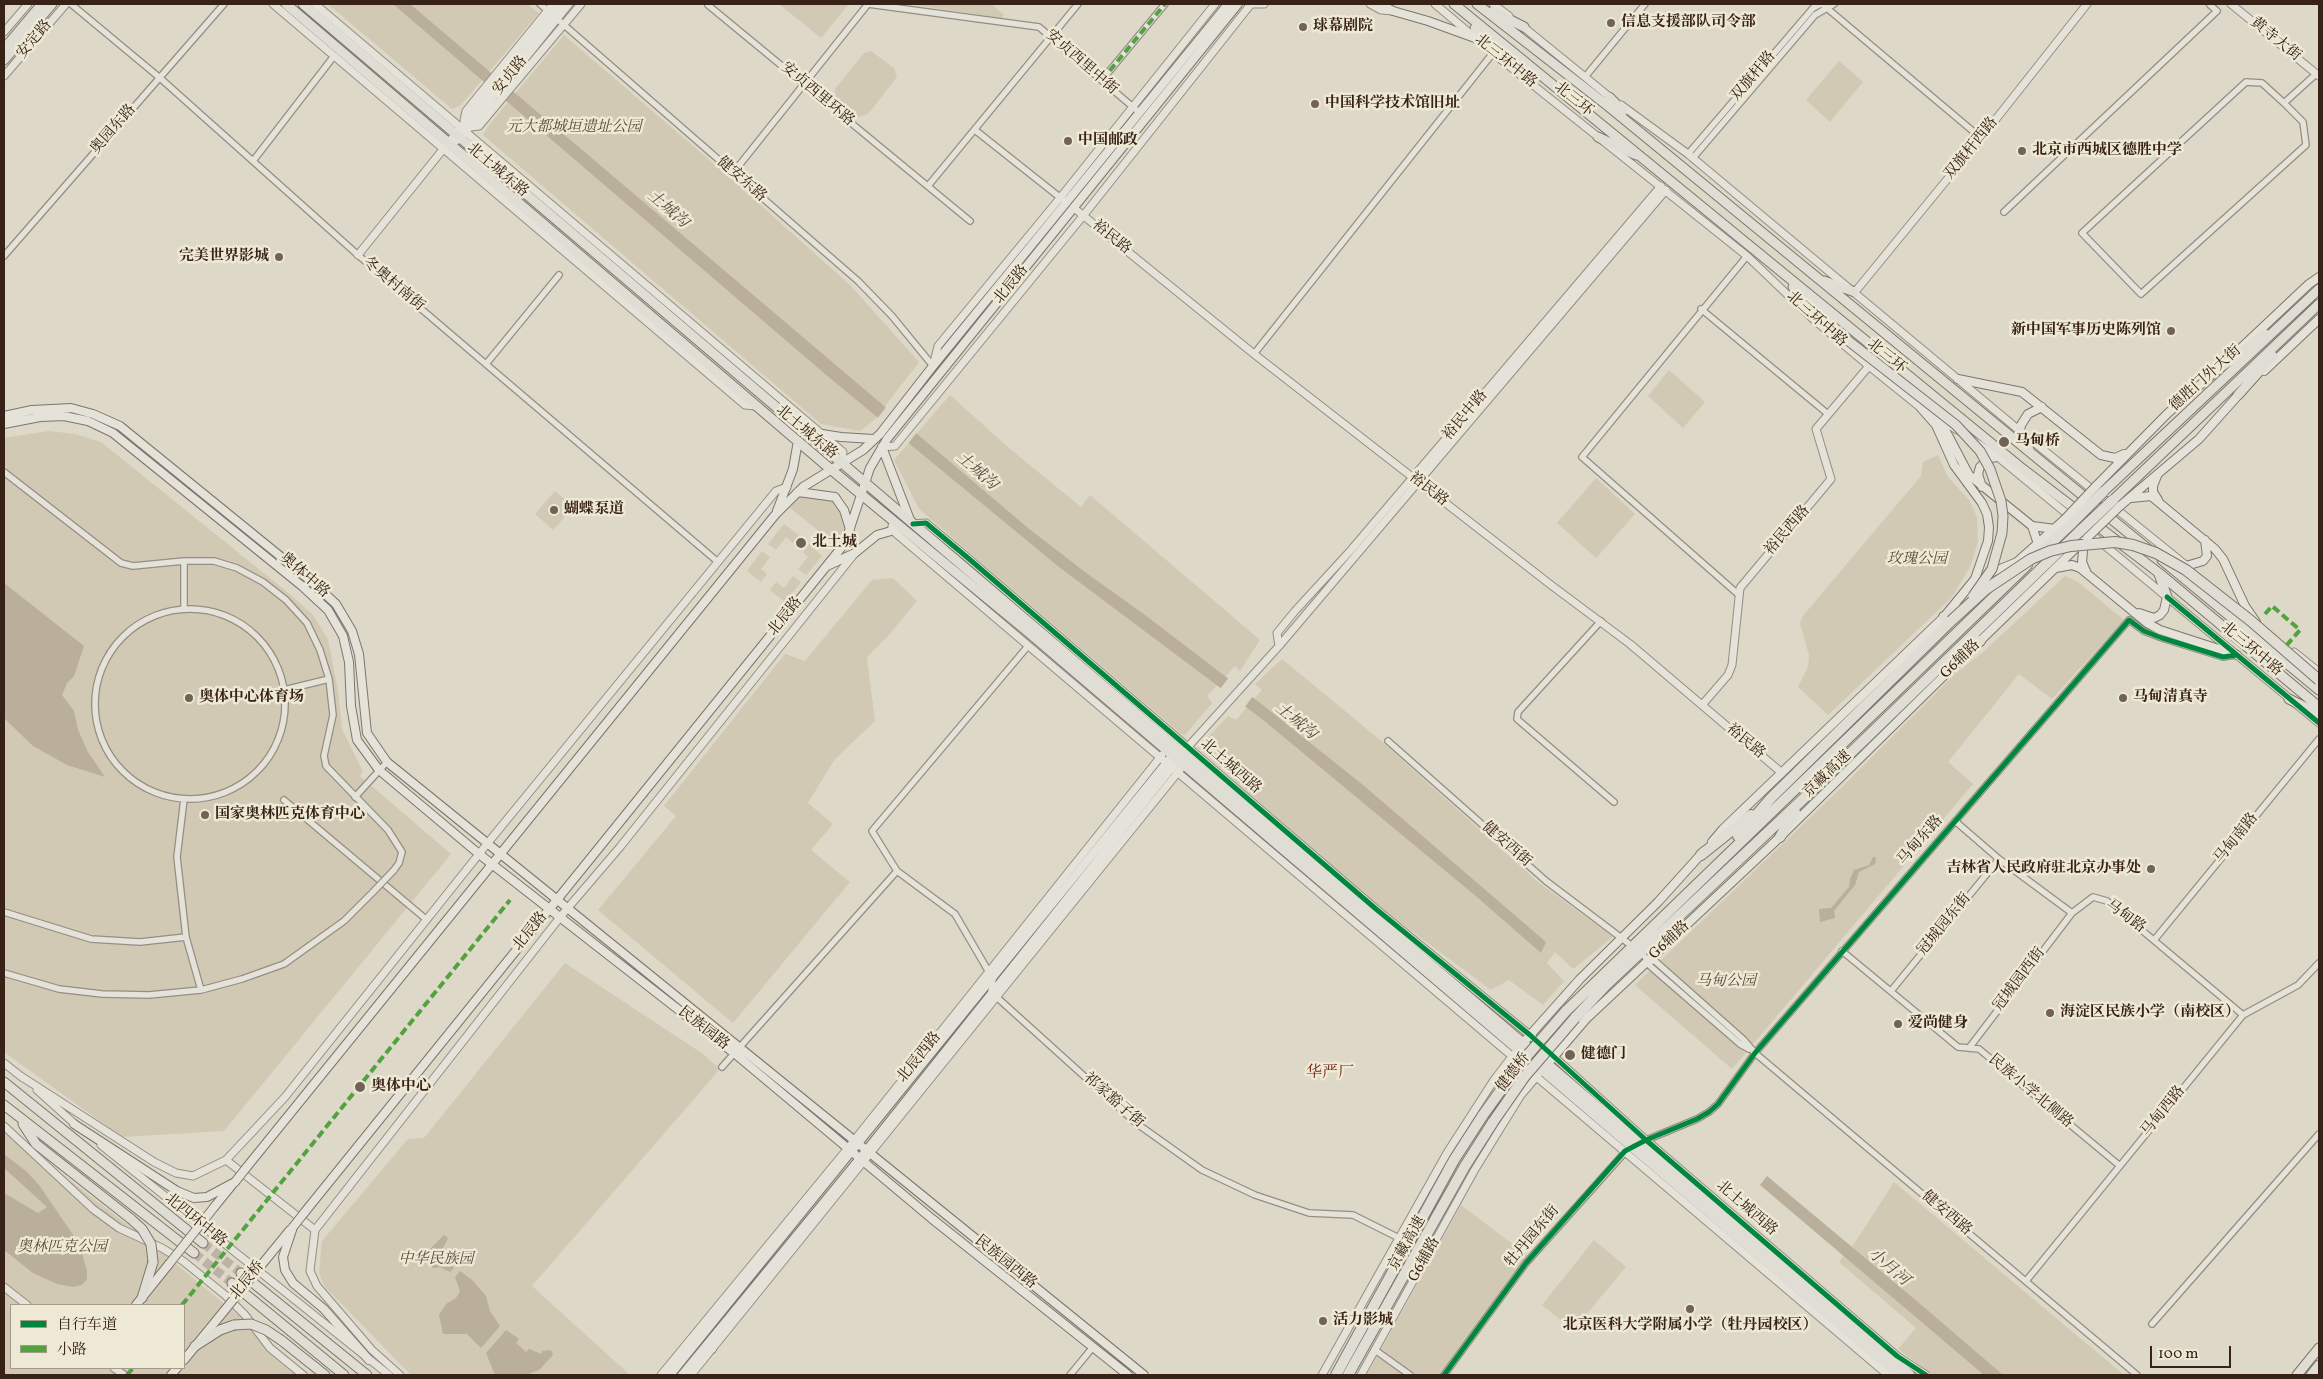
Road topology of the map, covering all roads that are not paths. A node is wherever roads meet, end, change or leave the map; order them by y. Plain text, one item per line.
1 (28, 4) edge
2 (42, 4) edge
3 (52, 4) edge
4 (66, 4) edge
5 (71, 4) edge
6 (224, 4) edge
7 (273, 4) edge
8 (286, 4) edge
9 (303, 4) edge
10 (315, 4) edge
11 (540, 4) edge
12 (560, 4) edge
13 (569, 4) edge
14 (581, 4) edge
15 (710, 4) edge
16 (868, 4) edge
17 (1078, 4) edge
18 (1165, 4) edge
19 (1215, 4) edge
20 (1228, 4) edge
21 (1238, 4) edge
22 (1251, 4) edge
23 (1264, 4) edge
24 (1370, 4) edge
25 (1380, 4) edge
26 (1435, 4) edge
27 (1478, 4) edge
28 (1493, 4) edge
29 (1645, 4) edge
30 (1822, 4) edge
31 (2087, 4) edge
32 (2212, 4) edge
33 (2231, 4) edge
34 (1831, 5) edge
35 (1457, 6) edge
36 (552, 11) edge
37 (1393, 11) junction
38 (564, 25) junction
39 (1524, 27) junction
40 (4, 32) edge
41 (1052, 38) junction
42 (1475, 38) junction
43 (4, 49) edge
44 (1493, 53) junction
45 (334, 56) junction
46 (537, 58) junction
47 (1502, 59) junction
48 (4, 60) edge
49 (522, 62) junction
50 (364, 71) junction
51 (507, 75) junction
52 (2318, 75) edge
53 (4, 76) edge
54 (1585, 77) junction
55 (160, 78) junction
56 (1102, 80) junction
57 (804, 83) junction
58 (368, 85) junction
59 (1609, 97) junction
60 (2284, 104) junction
61 (1132, 106) junction
62 (1140, 113) junction
63 (463, 130) junction
64 (975, 130) junction
65 (1598, 137) junction
66 (1981, 138) junction
67 (1656, 146) junction
68 (447, 147) junction
69 (1691, 156) junction
70 (253, 161) junction
71 (1650, 162) junction
72 (733, 173) junction
73 (928, 186) junction
74 (1664, 188) junction
75 (1060, 198) junction
76 (1067, 203) junction
77 (1074, 208) junction
78 (2004, 212) dead end
79 (1084, 216) junction
80 (970, 221) dead end
81 (1755, 250) junction
82 (358, 255) junction
83 (4, 256) edge
84 (1747, 256) junction
85 (559, 275) dead end
86 (2319, 277) edge
87 (1817, 278) junction
88 (2319, 289) edge
89 (1854, 292) junction
90 (2306, 301) junction
91 (2317, 307) edge
92 (1701, 309) junction
93 (2319, 319) edge
94 (685, 330) junction
95 (676, 341) junction
96 (1254, 354) junction
97 (486, 364) junction
98 (933, 366) junction
99 (1869, 366) junction
100 (2220, 368) junction
101 (1958, 379) junction
102 (2238, 395) junction
103 (2042, 407) junction
104 (1921, 408) junction
105 (1828, 414) junction
106 (4, 416) edge
107 (1940, 420) junction
108 (4, 424) edge
109 (804, 431) junction
110 (2020, 431) junction
111 (820, 433) junction
112 (880, 438) junction
113 (798, 441) junction
114 (882, 447) junction
115 (2030, 452) junction
116 (2126, 453) junction
117 (2101, 455) junction
118 (1998, 457) junction
119 (842, 464) junction
120 (2019, 466) junction
121 (832, 470) junction
122 (4, 472) edge
123 (2160, 472) junction
124 (2106, 476) junction
125 (1415, 480) junction
126 (864, 483) junction
127 (787, 486) junction
128 (1982, 487) junction
129 (2099, 489) junction
130 (798, 492) junction
131 (861, 494) junction
132 (2129, 498) junction
133 (2160, 502) junction
134 (2116, 503) junction
135 (776, 514) junction
136 (892, 520) junction
137 (912, 523) junction
138 (2063, 524) junction
139 (2032, 526) junction
140 (850, 528) junction
141 (902, 528) junction
142 (892, 530) junction
143 (2084, 537) junction
144 (2205, 540) junction
145 (2038, 544) junction
146 (854, 553) junction
147 (184, 561) junction
148 (718, 562) junction
149 (2164, 562) junction
150 (2186, 566) junction
151 (826, 567) junction
152 (2056, 568) junction
153 (2087, 572) junction
154 (2159, 573) junction
155 (1975, 580) junction
156 (1999, 592) junction
157 (1739, 595) junction
158 (2166, 596) junction
159 (2129, 608) junction
160 (184, 609) junction
161 (1948, 619) junction
162 (1601, 621) junction
163 (2256, 622) junction
164 (1980, 641) junction
165 (1028, 646) junction
166 (1279, 646) junction
167 (2237, 655) junction
168 (2319, 674) edge
169 (1929, 676) junction
170 (329, 679) junction
171 (284, 690) junction
172 (2319, 690) edge
173 (2289, 699) junction
174 (1702, 705) junction
175 (1224, 706) joint
176 (2319, 706) edge
177 (2319, 714) edge
178 (2319, 723) edge
179 (2319, 739) edge
180 (1388, 741) dead end
181 (1174, 759) junction
182 (387, 762) junction
183 (379, 770) junction
184 (1782, 773) junction
185 (355, 797) junction
186 (1771, 798) junction
187 (184, 799) junction
188 (284, 800) dead end
189 (1802, 800) junction
190 (1614, 802) dead end
191 (1954, 821) junction
192 (1780, 837) junction
193 (488, 844) junction
194 (480, 854) junction
195 (499, 854) junction
196 (1700, 855) junction
197 (1999, 859) junction
198 (492, 862) junction
199 (897, 871) junction
200 (1699, 883) junction
201 (557, 900) junction
202 (550, 908) junction
203 (568, 908) junction
204 (4, 912) edge
205 (2072, 912) junction
206 (561, 916) junction
207 (427, 920) junction
208 (186, 937) junction
209 (2154, 939) junction
210 (1626, 940) junction
211 (1842, 951) junction
212 (1647, 959) junction
213 (2319, 963) edge
214 (4, 973) edge
215 (991, 975) junction
216 (201, 990) junction
217 (1891, 991) junction
218 (993, 994) junction
219 (1566, 1011) joint
220 (2243, 1015) junction
221 (1545, 1018) junction
222 (1575, 1018) joint
223 (1530, 1035) junction
224 (1569, 1039) junction
225 (740, 1046) junction
226 (1521, 1046) junction
227 (1968, 1048) junction
228 (1756, 1053) junction
229 (734, 1054) junction
230 (1511, 1058) junction
231 (4, 1063) edge
232 (1548, 1063) junction
233 (722, 1068) dead end
234 (20, 1075) junction
235 (1535, 1078) junction
236 (1494, 1080) junction
237 (4, 1082) edge
238 (4, 1086) edge
239 (1521, 1095) junction
240 (25, 1099) junction
241 (4, 1107) edge
242 (1483, 1115) joint
243 (19, 1117) junction
244 (1493, 1122) joint
245 (74, 1124) junction
246 (4, 1126) edge
247 (2319, 1134) edge
248 (856, 1143) junction
249 (1635, 1145) junction
250 (850, 1150) junction
251 (868, 1152) junction
252 (226, 1160) junction
253 (862, 1160) junction
254 (2120, 1166) junction
255 (235, 1182) junction
256 (820, 1216) junction
257 (804, 1226) junction
258 (293, 1227) junction
259 (315, 1230) junction
260 (1399, 1238) junction
261 (203, 1242) tunnel mouth
262 (194, 1253) tunnel mouth
263 (240, 1272) tunnel mouth
264 (2026, 1282) junction
265 (232, 1283) tunnel mouth
266 (4, 1287) edge
267 (729, 1293) junction
268 (139, 1302) edge
269 (27, 1304) edge
270 (723, 1309) junction
271 (737, 1313) junction
272 (2152, 1324) dead end
273 (700, 1338) junction
274 (195, 1346) junction
275 (685, 1346) junction
276 (1093, 1347) junction
277 (2319, 1348) edge
278 (712, 1349) junction
279 (1374, 1350) junction
280 (698, 1355) junction
281 (185, 1359) edge
282 (369, 1360) junction
283 (2319, 1365) edge
284 (303, 1375) edge
285 (325, 1375) edge
286 (344, 1375) edge
287 (367, 1375) edge
288 (389, 1375) edge
289 (400, 1375) edge
290 (661, 1375) edge
291 (670, 1375) edge
292 (682, 1375) edge
293 (691, 1375) edge
294 (1070, 1375) edge
295 (1128, 1375) edge
296 (1144, 1375) edge
297 (1322, 1375) edge
298 (1336, 1375) edge
299 (1348, 1375) edge
300 (1361, 1375) edge
301 (1410, 1375) edge
302 (1444, 1375) edge
303 (1888, 1375) edge
304 (1899, 1375) edge
305 (1910, 1375) edge
306 (1926, 1375) edge
307 (2136, 1375) edge
308 (2297, 1375) edge
309 (2310, 1375) edge

1 - 40 street
2 - 43 main road, 安定路
3 - 48 main road, 安定路
4 - 53 street, 安定路
5 - 55 street, 冬奥村南街
6 - 55 street, 奥园东路
7 - 45 street, 北土城东路
8 - 50 main road, 北土城东路
9 - 63 main road, 北土城东路
10 - 63 street, 北土城东路
11 - 36 street, 健安东路
12 - 36 street, 安贞路
13 - 36 street, 安贞路
14 - 38 street, 安贞路
15 - 57 street, 安贞西里环路
16 - 41 street, 安贞西里中街
16 - 57 street
17 - 41 street
18 - 56 street
19 - 61 street, 北辰路
20 - 62 main road, 北辰路
21 - 77 main road, 北辰路
22 - 23 street
22 - 79 street, 北辰路
24 - 37 street
25 - 37 main road
26 - 42 street, 北三环中路
27 - 39 main road
27 - 67 main road, 北三环
28 - 39 street, 北三环中路
29 - 54 street
30 - 34 street
30 - 69 street, 双旗杆路
31 - 66 street, 双旗杆西路
32 - 78 street
33 - 52 street, 黄寺大街
34 - 66 street
34 - 69 street
35 - 47 main road
35 - 71 main road, 北三环
36 - 38 street, 健安东路
36 - 49 street, 安贞路
36 - 51 street, 安贞路
37 - 42 main road
38 - 46 street, 安贞路
38 - 72 street, 健安东路
39 - 54 street, 北三环中路
41 - 56 street, 安贞西里中街
41 - 64 street
42 - 44 street, 北三环中路
44 - 47 street, 北三环中路
44 - 96 street
45 - 58 street, 北土城东路
45 - 70 street
46 - 49 street
46 - 51 street, 安贞路
47 - 65 street, 北三环中路
49 - 51 street, 安贞路
50 - 58 main road
50 - 68 main road, 北土城东路
51 - 63 street, 安贞路
51 - 63 street, 安贞路
52 - 60 street
54 - 59 street, 北三环中路
55 - 70 street, 冬奥村南街
55 - 83 street, 奥园东路
56 - 61 street, 安贞西里中街
57 - 72 street
57 - 73 street, 安贞西里环路
58 - 68 street, 北土城东路
59 - 67 main road
59 - 69 street, 北三环中路
60 - 60 street
61 - 62 street, 安贞西里中街
61 - 75 street, 北辰路
62 - 76 main road, 北辰路
63 - 68 street, 安贞路
63 - 94 main road, 北土城东路
63 - 111 street, 北土城东路
64 - 73 street
64 - 75 street
65 - 71 main road
65 - 74 street, 北三环中路
66 - 89 street, 双旗杆西路
67 - 87 main road, 北三环
68 - 82 street, 安贞路
68 - 95 main road, 北土城东路
69 - 89 street, 北三环中路
70 - 82 street, 冬奥村南街
71 - 81 main road, 北三环
72 - 98 street, 健安东路
73 - 80 street, 安贞西里环路
74 - 84 street, 北三环中路
74 - 125 street, 裕民中路
75 - 76 street
75 - 98 street, 北辰路
76 - 98 main road, 北辰路
77 - 79 street, 裕民路
77 - 112 main road, 北辰路
79 - 96 street, 裕民路
79 - 114 street, 北辰路
81 - 120 main road, 北三环
81 - 161 main road, bridge
82 - 97 street, 冬奥村南街
84 - 92 street
84 - 99 street, 北三环中路
85 - 97 street
86 - 100 main road, 德胜门外大街
87 - 89 main road
87 - 115 main road, 北三环
88 - 90 main road, 德胜门外大街
89 - 101 street, 北三环中路
90 - 100 main road
90 - 129 main road, 德胜门外大街
91 - 102 main road
91 - 134 main road, 德胜门外大街
92 - 105 street
92 - 157 street
93 - 102 main road
94 - 95 street
94 - 109 main road, 北土城东路
95 - 113 main road, 北土城东路
96 - 125 street, 裕民路
97 - 148 street, 冬奥村南街
98 - 112 main road, 北辰路
99 - 104 street, 北三环中路
99 - 105 street, 裕民西路
100 - 116 main road, 德胜门外大街
101 - 103 main road
101 - 110 street, 北三环中路
102 - 123 main road
103 - 110 main road
103 - 117 main road
104 - 107 street, 北三环中路
104 - 155 main road
105 - 157 street, 裕民西路
106 - 182 main road, 奥体中路
107 - 118 street, 北三环中路
107 - 128 main road
108 - 183 main road, 奥体中路
109 - 111 main road
109 - 119 main road, 北土城东路
110 - 115 main road
110 - 150 street, 北三环中路
111 - 112 main road
111 - 119 street, 北土城东路
112 - 114 main road, 北辰路
112 - 119 main road, 北辰路
113 - 121 main road, 北土城东路
113 - 127 main road
114 - 126 main road, 北辰路
114 - 137 main road
115 - 149 main road, 北三环
116 - 117 main road
116 - 124 main road, 德胜门外大街
117 - 124 main road
118 - 120 main road
118 - 128 main road
118 - 158 street, 北三环中路
119 - 121 main road, 北辰路
119 - 126 main road, 北土城西路
120 - 154 main road, 北三环
121 - 130 main road, 北辰路
121 - 131 main road, 北土城东路
122 - 147 street
123 - 132 main road
123 - 133 main road
124 - 129 main road, 德胜门外大街
125 - 162 street, 裕民路
125 - 166 street, 裕民中路
125 - 166 street, 裕民中路
126 - 131 main road, 北辰路
126 - 137 main road, 北土城西路
127 - 135 main road
127 - 148 street
128 - 139 main road
129 - 138 highway, bridge
130 - 135 main road, 北辰路
130 - 140 main road
131 - 136 main road, 北土城西路
131 - 140 main road, 北辰路
132 - 133 main road
132 - 134 main road
133 - 144 main road
134 - 143 highway, bridge
135 - 195 main road, 北辰路
136 - 141 main road, 北土城西路
136 - 142 street
137 - 181 main road, 北土城西路
138 - 139 main road
138 - 145 main road
138 - 156 highway, 京藏高速
139 - 145 main road
140 - 151 main road, 北辰路
141 - 142 main road
141 - 181 main road, 北土城西路
142 - 146 main road
142 - 165 street, 北土城西路
143 - 152 main road, G6辅路
143 - 153 main road
143 - 169 highway, 京藏高速
144 - 150 main road
144 - 163 main road
145 - 155 main road
146 - 151 main road
146 - 203 street, 北辰路
147 - 160 street
147 - 170 street
148 - 193 street
149 - 150 main road
149 - 172 main road, 北三环
150 - 163 street, 北三环中路
151 - 201 main road, 北辰路
152 - 153 main road
152 - 164 main road, G6辅路
153 - 159 main road
154 - 158 main road
154 - 176 main road, 北三环
155 - 161 main road
156 - 161 highway
156 - 200 highway, 京藏高速
157 - 174 street, 裕民西路
158 - 159 main road
158 - 167 street, 北三环中路
159 - 167 main road
160 - 171 street
160 - 187 street
161 - 168 highway, bridge
161 - 184 main road
161 - 186 highway
162 - 174 street, 裕民路
162 - 190 street
163 - 168 street, 北三环中路
164 - 169 highway
164 - 192 main road, G6辅路
165 - 181 street, 北土城西路
165 - 199 street
166 - 175 street, 裕民中路
167 - 173 street, 北三环中路
167 - 191 street, 马甸东路
169 - 189 highway, 京藏高速
170 - 171 street
170 - 185 street
171 - 187 street
173 - 177 main road
173 - 178 street, 北三环中路
174 - 184 street, 裕民路
175 - 181 street, 北辰西路
179 - 209 street, 马甸南路
180 - 210 street, 健安西街
181 - 215 main road, 北辰西路
181 - 218 main road, 北辰西路
181 - 223 street, 北土城西路
181 - 226 main road, 北土城西路
181 - 230 street, 北土城西路
182 - 183 street
182 - 193 main road, 奥体中路
183 - 185 street
183 - 194 main road, 奥体中路
184 - 196 main road
185 - 216 street, bridge
186 - 196 highway
186 - 200 highway
187 - 208 street
188 - 207 street
189 - 192 highway
189 - 222 highway, 京藏高速
191 - 197 street
191 - 211 street, 马甸东路
192 - 212 main road, G6辅路
193 - 194 street
193 - 195 main road, 奥体中路
194 - 198 main road, 奥体中路
194 - 207 street
195 - 198 main road, 北辰路
195 - 201 main road, 奥体中路
196 - 210 main road
197 - 205 street
197 - 217 street, 冠城园东街
198 - 202 main road, 奥体中路
198 - 255 main road, 北辰路, bridge
199 - 215 street
199 - 225 street
200 - 219 highway, 京藏高速
201 - 202 main road, 北辰路
201 - 203 main road, 民族园路
202 - 206 main road, 民族园路
202 - 258 main road, 北辰路, bridge
203 - 206 street, 北辰路
203 - 225 main road, 民族园路
204 - 208 street
205 - 209 street, 马甸路
205 - 227 street, 冠城园西街
206 - 229 main road, 民族园路
206 - 259 street, 北辰路
207 - 252 street
208 - 216 street
209 - 220 street, 马甸路
210 - 221 main road
211 - 217 street, 民族小学北侧路
211 - 228 street, 马甸东路
212 - 224 main road, G6辅路
212 - 228 street, 健安西路
213 - 220 street, 马甸西路
214 - 216 street
215 - 218 street
215 - 248 main road, 北辰西路
217 - 227 street, 民族小学北侧路
218 - 251 main road, 北辰西路
218 - 260 street, 祁家豁子街
219 - 242 highway, 健德桥, bridge
220 - 254 street, 马甸西路
221 - 223 main road
221 - 224 street
222 - 244 highway, 健德桥, bridge
223 - 226 main road
223 - 232 street, 北土城西路
224 - 232 main road, G6辅路
225 - 229 street
225 - 248 main road, 民族园路
226 - 230 street
226 - 232 main road, 北土城西路
227 - 254 street, 民族小学北侧路
228 - 249 street, 马甸东路
228 - 264 street, 健安西路
229 - 233 street
229 - 250 main road, 民族园路
230 - 235 street, 北土城西路
230 - 236 street
231 - 234 street, 北四环中路
232 - 235 street, G6辅路
232 - 249 main road, 北土城西路
234 - 245 street, 北四环中路
234 - 252 street
235 - 239 street, G6辅路
235 - 249 street, 北土城西路
236 - 239 street
236 - 260 street
237 - 240 main road, 北四环中路
238 - 240 main road
239 - 279 street, G6辅路
240 - 261 main road, 北四环中路
241 - 243 main road, 北四环中路
242 - 298 highway, 京藏高速
243 - 262 main road, 北四环中路
243 - 268 main road, bridge
244 - 299 highway, 京藏高速
245 - 255 main road
245 - 282 street, 北四环中路
246 - 284 street
247 - 272 street
248 - 250 main road, 北辰西路
248 - 251 main road, 民族园路
249 - 302 street, 牡丹园东街
249 - 303 street, 北土城西路
249 - 304 main road, 北土城西路
249 - 305 main road, 北土城西路
249 - 306 street, 北土城西路
250 - 253 main road, 民族园路
250 - 267 street, 北辰西路
250 - 270 main road, 北辰西路
251 - 253 main road, 北辰西路
251 - 296 main road, 民族园西路
252 - 259 street
253 - 256 street, 北辰西路
253 - 257 main road, 北辰西路
253 - 276 main road, 民族园西路
254 - 264 street, 马甸西路
255 - 268 main road, 北辰路, bridge
256 - 257 main road
256 - 271 street, 北辰西路
257 - 271 main road, 北辰西路
258 - 274 main road, 北辰桥, bridge
258 - 282 main road
259 - 289 street
260 - 297 street
263 - 287 main road
264 - 307 street, 健安西路
265 - 286 main road
266 - 269 street
267 - 270 main road
267 - 275 street, 北辰西路
270 - 273 main road, 北辰西路
271 - 278 street, 北辰西路
271 - 280 main road, 北辰西路
273 - 275 main road
273 - 291 main road, 北辰西路
274 - 281 main road, 北辰桥
274 - 285 main road, bridge
275 - 290 street, 北辰西路
276 - 294 street
276 - 295 main road, 民族园西路
277 - 308 main road
278 - 280 main road
278 - 293 street, 北辰西路
279 - 300 street, G6辅路
279 - 301 street
280 - 292 main road, 北辰西路
282 - 288 street, 北四环中路
283 - 309 main road

